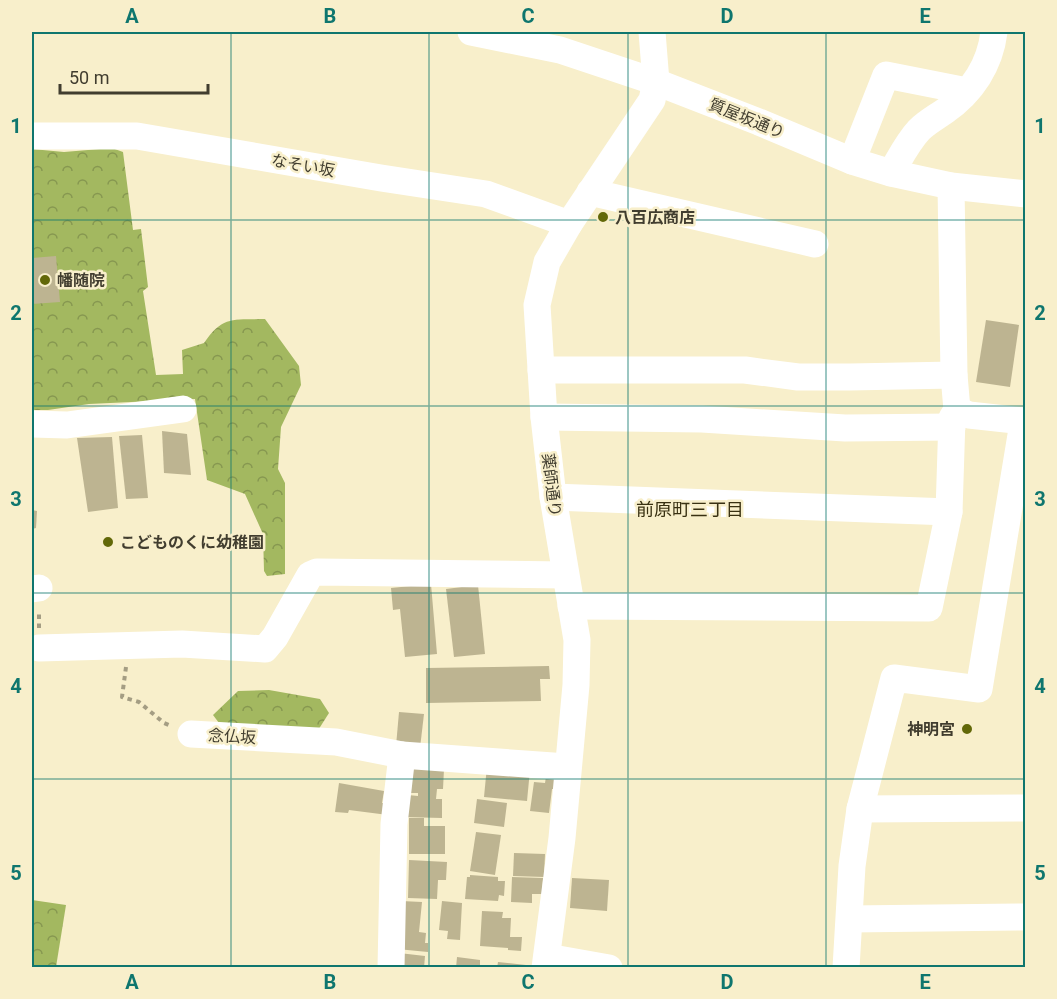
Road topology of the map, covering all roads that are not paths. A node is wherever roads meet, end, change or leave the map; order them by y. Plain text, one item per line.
1 (471, 32) edge
2 (652, 32) edge
3 (994, 32) edge
4 (656, 82) junction
5 (967, 91) junction
6 (32, 136) edge
7 (852, 161) junction
8 (891, 173) junction
9 (951, 186) junction
10 (590, 192) junction
11 (1026, 194) edge
12 (569, 224) junction
13 (815, 244) dead end
14 (541, 370) junction
15 (954, 375) junction
16 (183, 410) dead end
17 (544, 417) junction
18 (955, 418) junction
19 (1024, 422) edge
20 (32, 424) edge
21 (553, 497) junction
22 (949, 512) junction
23 (566, 575) junction
24 (571, 606) junction
25 (39, 648) road end
26 (191, 734) road end
27 (402, 755) junction
28 (567, 767) junction
29 (1026, 808) edge
30 (860, 809) junction
31 (1026, 917) edge
32 (850, 919) junction
33 (546, 962) edge
34 (391, 968) edge
35 (609, 968) edge
36 (846, 968) edge

1 - 4 street, 質屋坂通り
2 - 4 street, 薬師通り
3 - 5 street
4 - 7 street, 質屋坂通り
4 - 10 street, 薬師通り
5 - 7 street
5 - 8 street
6 - 12 street, なそい坂
7 - 8 street, 質屋坂通り
8 - 9 street, 質屋坂通り
9 - 11 street, 質屋坂通り
9 - 15 street
10 - 12 street, 薬師通り
10 - 13 street
12 - 14 street, 薬師通り
14 - 15 street
14 - 17 street, 薬師通り
15 - 18 street
16 - 20 street
17 - 18 street
17 - 21 street, 薬師通り
18 - 19 street
18 - 22 street
19 - 30 street
21 - 22 street
21 - 23 street, 薬師通り
22 - 24 street
23 - 24 street, 薬師通り
23 - 25 street
24 - 28 street, 薬師通り
26 - 27 street, 念仏坂
27 - 28 street, 念仏坂
27 - 34 street
28 - 33 street, 薬師通り
29 - 30 street
30 - 32 street
31 - 32 street
32 - 36 street
33 - 35 street

